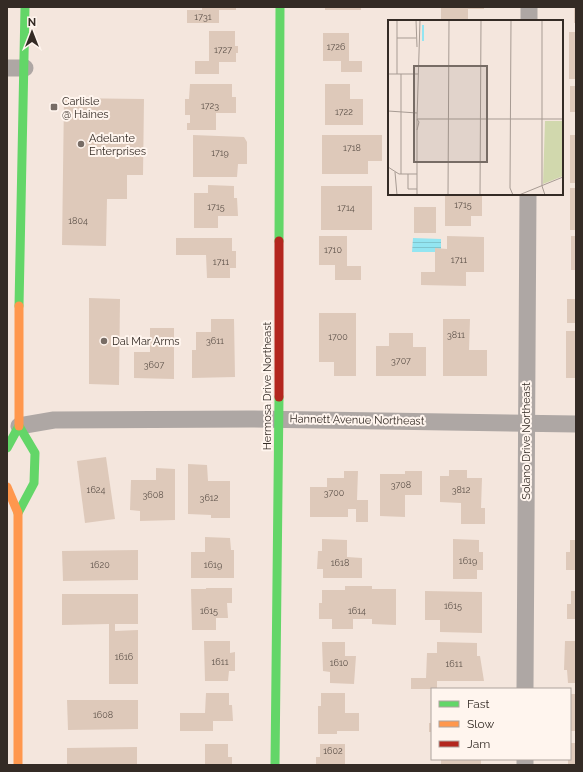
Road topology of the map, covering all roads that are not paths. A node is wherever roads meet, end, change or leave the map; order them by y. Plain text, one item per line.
1 (25, 7) edge
2 (280, 7) edge
3 (529, 7) edge
4 (529, 20) edge
5 (7, 68) edge
6 (25, 68) junction
7 (528, 195) edge
8 (12, 382) edge
9 (279, 419) junction
10 (526, 424) junction
11 (576, 424) edge
12 (19, 426) junction
13 (7, 448) edge
14 (7, 487) edge
15 (18, 513) junction
16 (525, 688) edge
17 (18, 765) edge
18 (275, 765) edge

1 - 6 main road
2 - 9 main road, Hermosa Drive Northeast
3 - 4 street
5 - 6 street
6 - 8 main road
7 - 10 street, Solano Drive Northeast
8 - 12 main road
9 - 10 street, Hannett Avenue Northeast
9 - 12 street, Hannett Avenue Northeast
9 - 18 main road, Hermosa Drive Northeast
10 - 11 street, Hannett Avenue Northeast
10 - 16 street, Solano Drive Northeast
12 - 13 main road
12 - 15 main road
14 - 15 main road
15 - 17 main road

